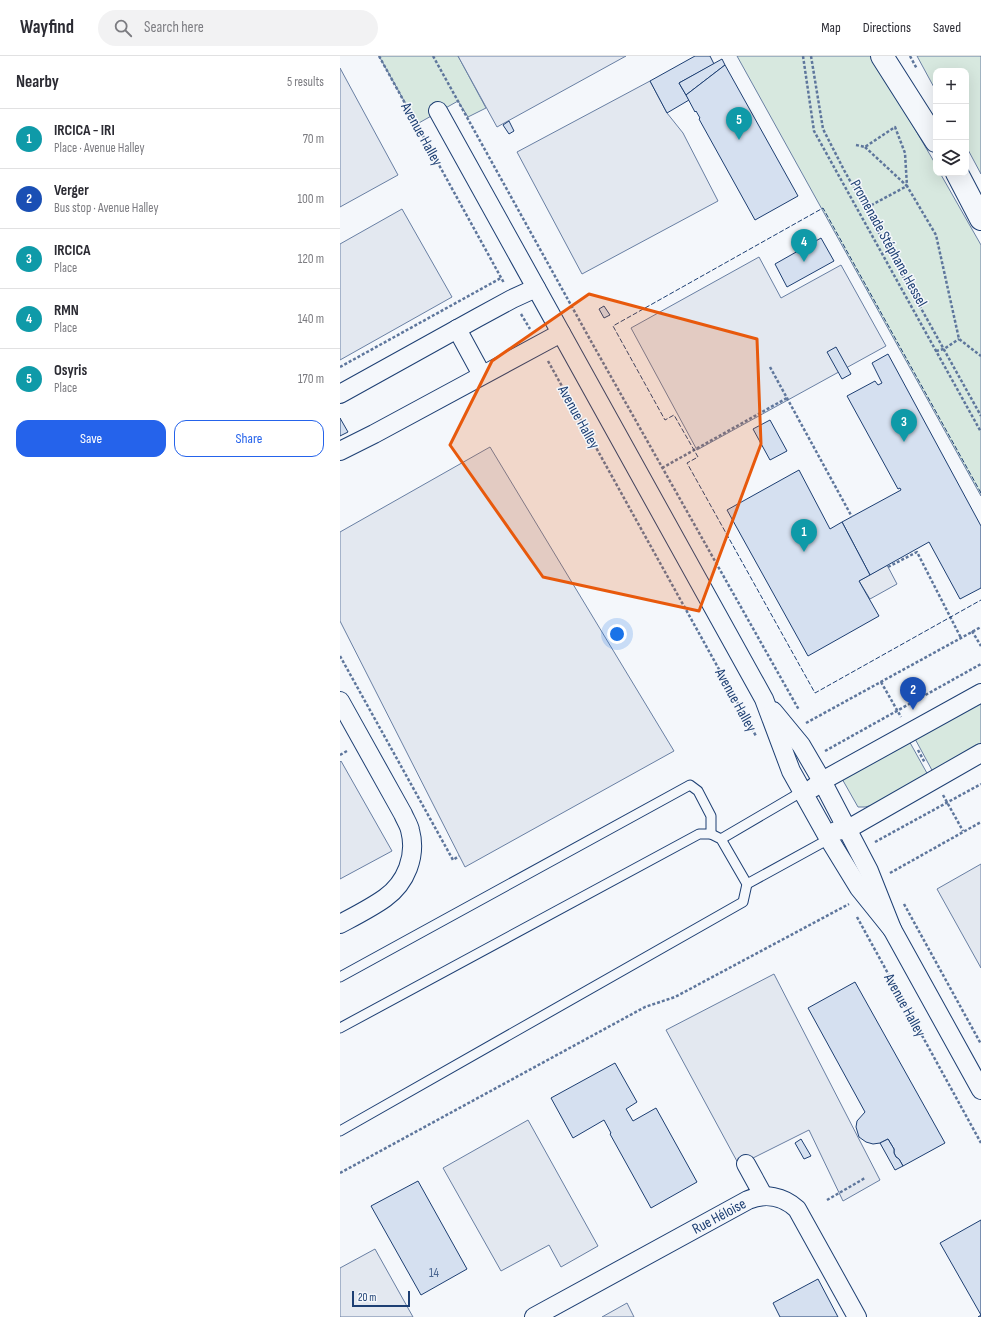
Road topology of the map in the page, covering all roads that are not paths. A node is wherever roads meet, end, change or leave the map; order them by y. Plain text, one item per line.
1 (882, 56) edge
2 (897, 56) edge
3 (438, 112) dead end
4 (933, 126) edge
5 (935, 140) edge
6 (958, 176) edge
7 (981, 219) edge
8 (536, 288) junction
9 (457, 329) junction
10 (561, 333) junction
11 (482, 375) junction
12 (340, 394) edge
13 (340, 451) edge
14 (981, 693) edge
15 (764, 700) junction
16 (340, 701) edge
17 (981, 753) edge
18 (822, 781) junction
19 (806, 796) junction
20 (848, 829) junction
21 (826, 832) junction
22 (712, 834) junction
23 (721, 839) junction
24 (746, 884) junction
25 (340, 924) edge
26 (892, 929) junction
27 (340, 977) edge
28 (340, 1028) edge
29 (981, 1090) edge
30 (340, 1131) edge
31 (746, 1164) dead end
32 (763, 1195) junction
33 (534, 1317) edge
34 (857, 1317) edge

1 - 5 main road
2 - 4 main road
3 - 8 street, Avenue Halley
6 - 7 main road
8 - 9 street
8 - 10 street, Avenue Halley
9 - 11 street
9 - 12 street
10 - 11 street
10 - 15 street, Avenue Halley
11 - 13 street
14 - 18 street
15 - 18 street, Avenue Halley
15 - 19 street, Avenue Halley
16 - 25 street
17 - 20 street
18 - 19 street
18 - 20 street, Avenue Halley
19 - 21 street, Avenue Halley
19 - 23 lane
20 - 21 street
20 - 26 street, Avenue Halley
21 - 24 lane
21 - 26 street, Avenue Halley
22 - 23 lane
22 - 27 lane
22 - 28 lane
23 - 24 lane
24 - 30 lane
26 - 29 street, Avenue Halley
31 - 32 street
32 - 33 street, Rue Héloise
32 - 34 street, Rue Héloise

